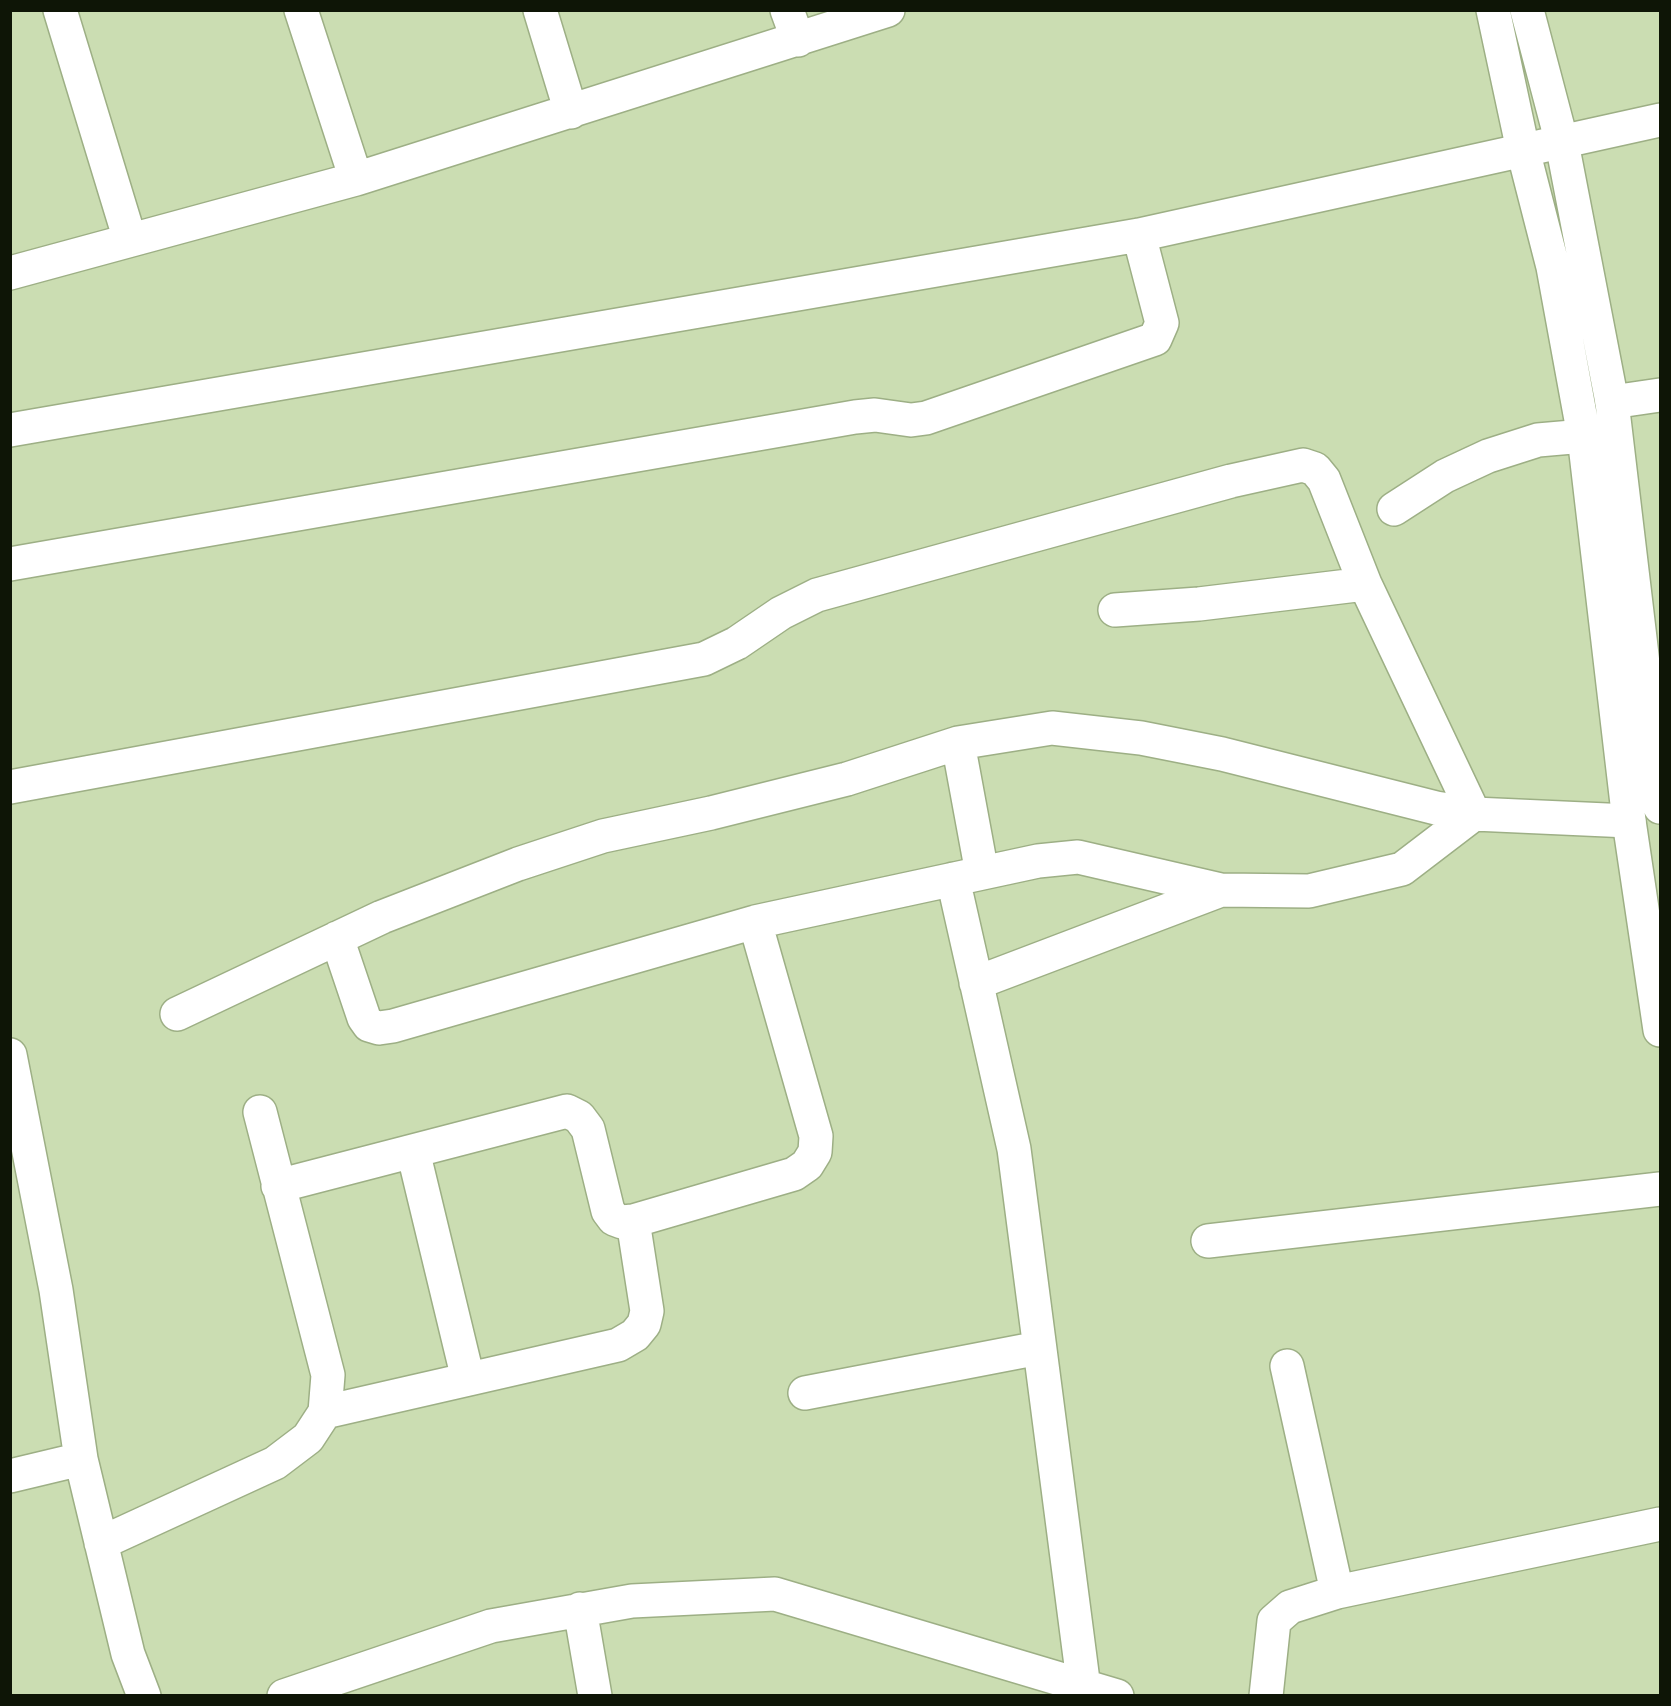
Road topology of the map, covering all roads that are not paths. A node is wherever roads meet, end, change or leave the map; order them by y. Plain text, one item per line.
1 (60, 10) edge
2 (301, 10) edge
3 (540, 10) edge
4 (888, 10) edge
5 (1493, 10) edge
6 (1527, 10) edge
7 (793, 26) edge
8 (571, 112) junction
9 (1660, 120) edge
10 (1562, 144) junction
11 (1523, 150) junction
12 (356, 179) junction
13 (1138, 235) junction
14 (130, 240) junction
15 (10, 273) edge
16 (1660, 395) edge
17 (1612, 402) junction
18 (10, 430) edge
19 (1584, 436) junction
20 (1394, 509) dead end
21 (10, 564) edge
22 (1365, 584) junction
23 (1115, 610) dead end
24 (1652, 669) edge
25 (958, 743) junction
26 (10, 787) edge
27 (1660, 807) edge
28 (1474, 814) junction
29 (1629, 821) junction
30 (968, 876) junction
31 (1221, 890) junction
32 (755, 922) junction
33 (337, 938) junction
34 (976, 982) junction
35 (177, 1014) dead end
36 (1659, 1017) edge
37 (10, 1055) edge
38 (260, 1112) dead end
39 (19, 1145) edge
40 (412, 1151) junction
41 (278, 1186) junction
42 (1660, 1189) edge
43 (633, 1221) junction
44 (1208, 1241) dead end
45 (1039, 1348) junction
46 (1287, 1366) dead end
47 (468, 1379) junction
48 (805, 1393) dead end
49 (324, 1412) junction
50 (81, 1459) junction
51 (10, 1476) edge
52 (1660, 1524) edge
53 (101, 1543) junction
54 (1337, 1592) junction
55 (580, 1609) junction
56 (1084, 1690) edge
57 (144, 1695) edge
58 (284, 1695) edge
59 (595, 1695) edge
60 (1118, 1695) edge
61 (1266, 1695) edge

1 - 14 street
2 - 12 street
3 - 8 street
4 - 7 street
5 - 11 street
6 - 10 street
7 - 8 street
8 - 12 street
9 - 10 street
10 - 11 street
10 - 17 street
11 - 13 street
11 - 19 street
12 - 14 street
13 - 18 street
13 - 21 street
14 - 15 street
16 - 17 street
17 - 24 street
19 - 20 street
19 - 29 street
22 - 23 street
22 - 26 street
22 - 28 street
24 - 27 street
25 - 28 street
25 - 30 street
25 - 33 street
28 - 29 street
28 - 31 street
29 - 36 street
30 - 31 street
30 - 32 street
30 - 34 street
31 - 34 street
32 - 33 street
32 - 43 street
33 - 35 street
34 - 45 street
37 - 39 street
38 - 41 street
39 - 50 street
40 - 41 street
40 - 43 street
40 - 47 street
41 - 49 street
42 - 44 street
43 - 47 street
45 - 48 street
45 - 56 street
46 - 54 street
47 - 49 street
49 - 53 street
50 - 51 street
50 - 53 street
52 - 54 street
53 - 57 street
54 - 61 street
55 - 56 street
55 - 58 street
55 - 59 street
56 - 60 street

